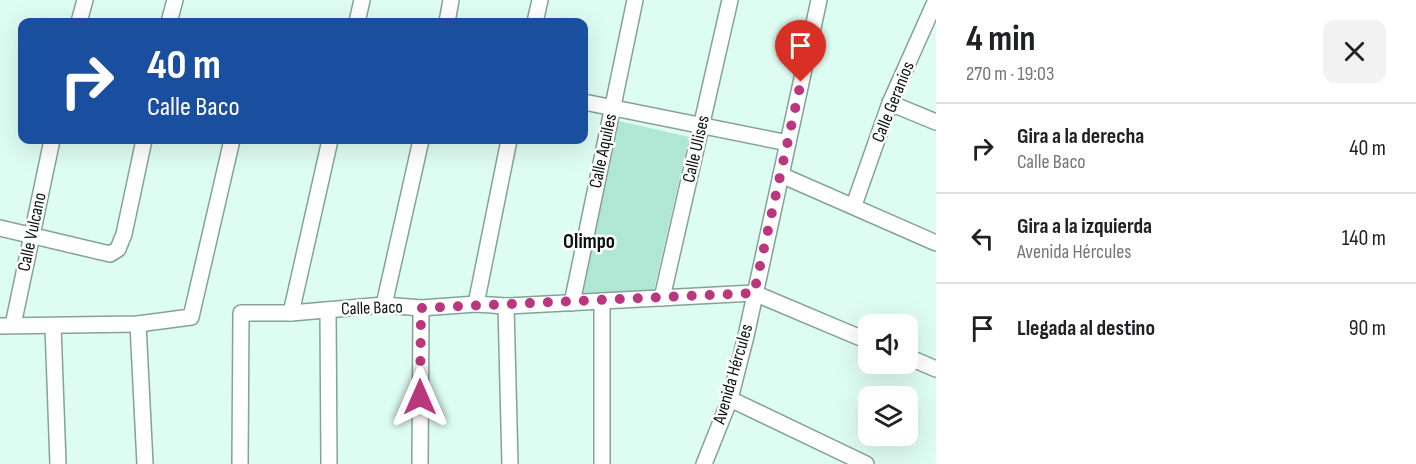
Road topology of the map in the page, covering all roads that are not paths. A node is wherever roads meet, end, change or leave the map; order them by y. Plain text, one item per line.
1 (84, 0) edge
2 (175, 0) edge
3 (362, 0) edge
4 (451, 0) edge
5 (540, 0) edge
6 (635, 0) edge
7 (730, 0) edge
8 (819, 0) edge
9 (936, 0) edge
10 (80, 18) edge
11 (170, 18) edge
12 (358, 18) edge
13 (448, 18) edge
14 (536, 18) edge
15 (588, 103) edge
16 (890, 103) junction
17 (612, 108) junction
18 (936, 122) edge
19 (702, 123) junction
20 (788, 143) junction
21 (51, 144) edge
22 (143, 144) edge
23 (231, 144) edge
24 (329, 144) edge
25 (420, 144) edge
26 (508, 144) edge
27 (781, 175) junction
28 (854, 205) junction
29 (0, 228) edge
30 (30, 235) junction
31 (936, 243) edge
32 (754, 293) junction
33 (662, 298) junction
34 (602, 301) junction
35 (572, 303) junction
36 (476, 304) junction
37 (384, 305) junction
38 (506, 306) junction
39 (421, 308) junction
40 (328, 310) junction
41 (291, 313) junction
42 (138, 324) junction
43 (7, 326) edge
44 (53, 326) junction
45 (858, 337) edge
46 (918, 361) edge
47 (936, 369) edge
48 (730, 399) junction
49 (58, 464) edge
50 (145, 464) edge
51 (240, 464) edge
52 (329, 464) edge
53 (420, 464) edge
54 (510, 464) edge
55 (602, 464) edge
56 (704, 464) edge
57 (866, 464) edge

1 - 10 street
2 - 11 street
3 - 12 street
4 - 13 street
5 - 14 street
6 - 17 street, Calle Aquiles
7 - 19 street, Calle Ulises
8 - 20 street, Avenida Hércules
9 - 16 street, Calle Geranios
15 - 17 street
16 - 18 street
16 - 28 street, Calle Geranios
17 - 19 street
17 - 35 street, Calle Aquiles
19 - 20 street
19 - 33 street, Calle Ulises
20 - 27 street, Avenida Hércules
21 - 30 street, Calle Vulcano
22 - 30 street
23 - 42 street
24 - 41 street
25 - 37 street
26 - 36 street
27 - 28 street
27 - 32 street, Avenida Hércules
28 - 31 street
29 - 30 street
30 - 43 street, Calle Vulcano
32 - 33 street, Calle Baco
32 - 45 street
32 - 48 street, Avenida Hércules
33 - 34 street, Calle Baco
34 - 35 street, Calle Baco
34 - 55 street
35 - 38 street, Calle Baco
36 - 38 street, Calle Baco
36 - 39 street, Calle Baco
37 - 39 street, Calle Baco
37 - 40 street, Calle Baco
38 - 54 street
39 - 53 street
40 - 41 street, Calle Baco
40 - 52 street
41 - 51 street, Calle Baco
42 - 44 street
42 - 50 street
43 - 44 street
44 - 49 street
46 - 47 street
48 - 56 street, Avenida Hércules
48 - 57 street

